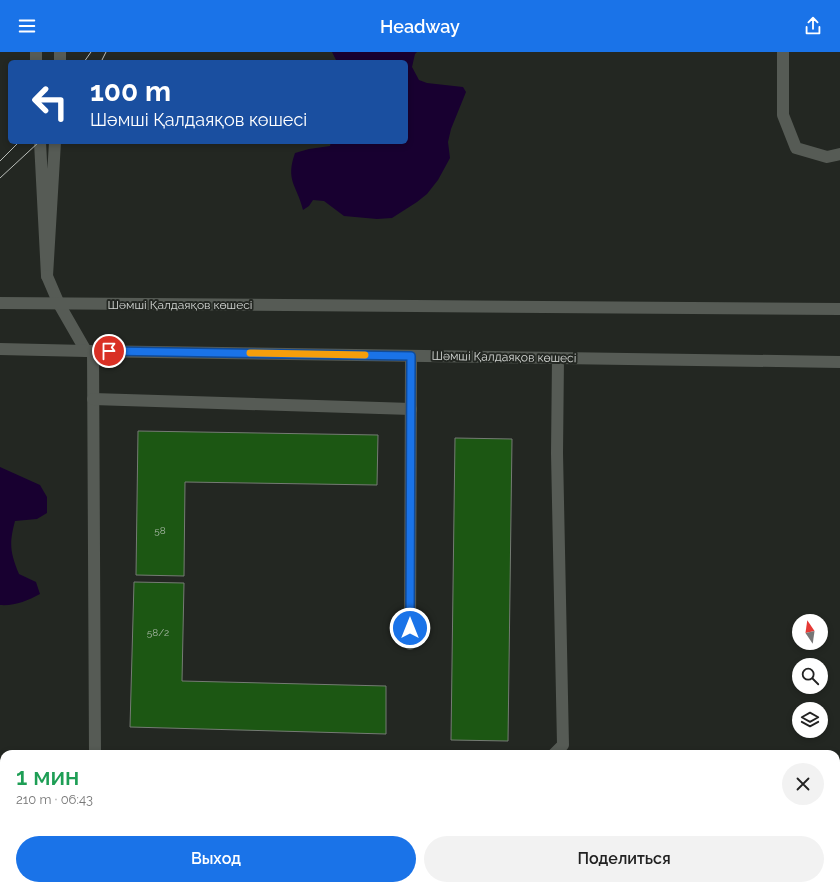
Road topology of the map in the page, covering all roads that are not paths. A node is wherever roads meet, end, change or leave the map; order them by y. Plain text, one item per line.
1 (783, 52) edge
2 (40, 144) edge
3 (55, 144) edge
4 (840, 154) edge
5 (47, 276) junction
6 (0, 303) edge
7 (59, 304) junction
8 (840, 309) edge
9 (0, 349) edge
10 (89, 351) junction
11 (411, 356) junction
12 (558, 358) junction
13 (840, 362) edge
14 (93, 399) junction
15 (411, 409) junction
16 (410, 644) dead end
17 (95, 750) edge
18 (558, 750) edge

1 - 4 street
2 - 5 street
3 - 5 street
5 - 7 street
6 - 7 street, Шәмші Қалдаяқов көшесі
7 - 8 street, Шәмші Қалдаяқов көшесі
7 - 10 street
9 - 10 street, Шәмші Қалдаяқов көшесі
10 - 11 street, Шәмші Қалдаяқов көшесі
10 - 14 street
11 - 12 street, Шәмші Қалдаяқов көшесі
11 - 15 street
12 - 13 street, Шәмші Қалдаяқов көшесі
12 - 18 street
14 - 15 street
14 - 17 street
15 - 16 street

